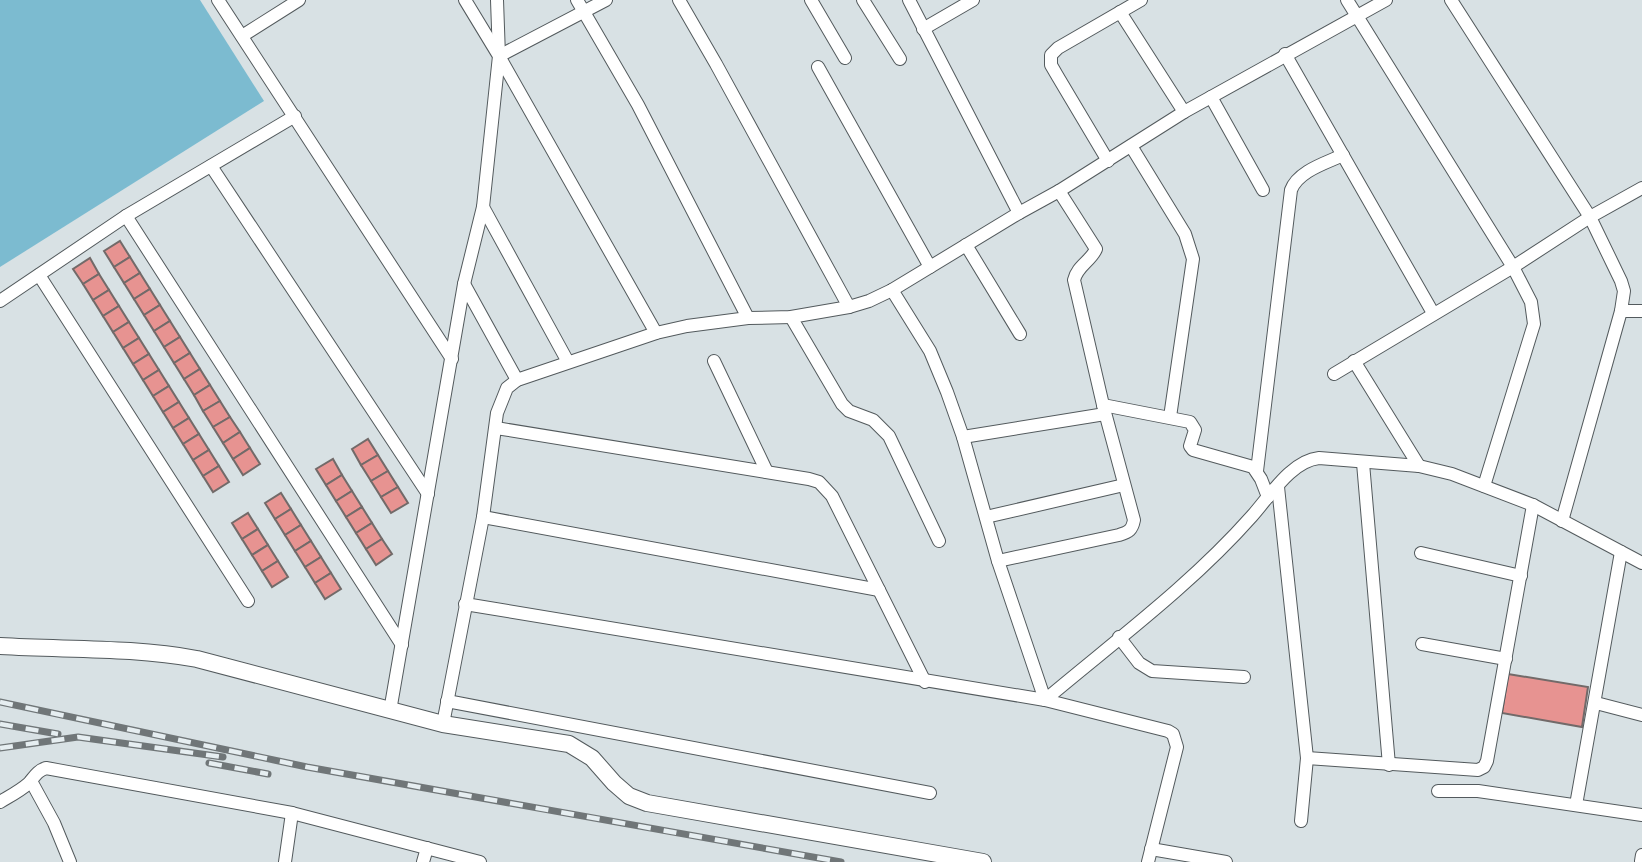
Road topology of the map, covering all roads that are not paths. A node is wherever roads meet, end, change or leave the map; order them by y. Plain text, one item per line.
1 (218, 0) edge
2 (299, 0) edge
3 (465, 0) edge
4 (496, 0) edge
5 (577, 0) edge
6 (606, 0) edge
7 (678, 0) edge
8 (811, 0) edge
9 (863, 0) edge
10 (909, 0) edge
11 (974, 0) edge
12 (1141, 0) edge
13 (1347, 0) edge
14 (1386, 0) edge
15 (1451, 0) edge
16 (1121, 12) junction
17 (584, 13) junction
18 (1358, 15) junction
19 (923, 29) junction
20 (242, 36) junction
21 (1285, 54) junction
22 (499, 56) junction
23 (845, 58) dead end
24 (900, 59) dead end
25 (818, 67) dead end
26 (1211, 97) junction
27 (1184, 112) junction
28 (295, 116) junction
29 (1131, 146) junction
30 (1343, 155) junction
31 (1108, 161) junction
32 (211, 166) junction
33 (1642, 188) edge
34 (1263, 190) dead end
35 (1059, 191) junction
36 (483, 207) junction
37 (1019, 213) junction
38 (126, 216) junction
39 (1590, 217) junction
40 (966, 245) junction
41 (930, 267) junction
42 (1513, 267) junction
43 (39, 275) junction
44 (464, 284) junction
45 (892, 290) junction
46 (0, 301) edge
47 (849, 307) junction
48 (1621, 311) junction
49 (1642, 311) edge
50 (1433, 313) junction
51 (791, 317) junction
52 (748, 318) junction
53 (656, 333) junction
54 (1020, 334) dead end
55 (452, 359) junction
56 (714, 360) dead end
57 (1354, 361) junction
58 (568, 362) junction
59 (1334, 374) dead end
60 (517, 380) junction
61 (1104, 410) junction
62 (1170, 417) junction
63 (496, 428) junction
64 (963, 437) junction
65 (1363, 463) junction
66 (1419, 466) junction
67 (1257, 471) junction
68 (767, 472) junction
69 (1124, 485) junction
70 (1278, 486) junction
71 (1484, 486) junction
72 (428, 494) junction
73 (1269, 497) junction
74 (1533, 505) junction
75 (483, 517) junction
76 (986, 517) junction
77 (1562, 521) junction
78 (939, 541) dead end
79 (1621, 552) junction
80 (1421, 553) dead end
81 (999, 561) junction
82 (1642, 563) edge
83 (1521, 576) junction
84 (879, 590) junction
85 (248, 601) dead end
86 (465, 604) junction
87 (1119, 638) junction
88 (1422, 644) dead end
89 (402, 645) junction
90 (0, 646) edge
91 (1506, 659) junction
92 (1244, 677) dead end
93 (925, 682) junction
94 (447, 701) junction
95 (1045, 701) junction
96 (1596, 703) junction
97 (390, 711) junction
98 (1642, 715) edge
99 (443, 724) junction
100 (1307, 758) junction
101 (1389, 765) junction
102 (31, 781) junction
103 (1438, 791) dead end
104 (930, 793) dead end
105 (0, 802) edge
106 (1576, 805) junction
107 (292, 813) junction
108 (1642, 815) edge
109 (1301, 821) dead end
110 (427, 848) junction
111 (1151, 849) junction
112 (1642, 855) edge
113 (1641, 861) edge
114 (70, 862) edge
115 (285, 862) edge
116 (423, 862) edge
117 (480, 862) edge
118 (983, 862) edge
119 (1148, 862) edge
120 (1226, 862) edge

1 - 20 street
2 - 20 street
3 - 22 street
4 - 22 street
5 - 17 street
6 - 17 street
7 - 47 street
8 - 23 street
9 - 24 street
10 - 19 street
11 - 19 street
12 - 16 street
13 - 18 street
14 - 18 street
15 - 39 street
16 - 27 street
16 - 31 street
17 - 22 street
17 - 52 street
18 - 21 street
18 - 42 street
19 - 37 street
20 - 28 street
21 - 26 street
21 - 30 street
22 - 36 street
22 - 53 street
25 - 41 street
26 - 27 street
26 - 34 street
27 - 29 street
28 - 32 street
28 - 55 street
29 - 31 street
29 - 62 street
30 - 50 street
30 - 67 street
31 - 35 street
32 - 38 street
32 - 72 street
33 - 39 street
35 - 37 street
35 - 61 street
36 - 44 street
36 - 58 street
37 - 40 street
38 - 43 street
38 - 89 street
39 - 42 street
39 - 48 street
40 - 41 street
40 - 54 street
41 - 45 street
42 - 50 street
42 - 71 street
43 - 46 street
43 - 85 street
44 - 55 street
44 - 60 street
45 - 47 street
45 - 64 street
47 - 51 street
48 - 49 street
48 - 77 street
50 - 57 street
51 - 52 street
51 - 78 street
52 - 53 street
53 - 58 street
55 - 72 street
56 - 68 street
57 - 59 street
57 - 66 street
58 - 60 street
60 - 63 street
61 - 62 street
61 - 64 street
61 - 69 street
62 - 67 street
63 - 68 street
63 - 75 street
64 - 76 street
65 - 66 street
65 - 70 street
65 - 101 street
66 - 71 street
67 - 73 street
68 - 84 street
69 - 76 street
69 - 81 street
70 - 73 street
70 - 100 street
71 - 74 street
72 - 89 street
73 - 87 street
74 - 77 street
74 - 83 street
75 - 84 street
75 - 86 street
76 - 81 street
77 - 79 street
79 - 82 street
79 - 96 street
80 - 83 street
81 - 95 street
83 - 91 street
84 - 93 street
86 - 93 street
86 - 94 street
87 - 92 street
87 - 95 street
88 - 91 street
89 - 97 street
90 - 97 street
91 - 101 street
93 - 95 street
94 - 99 street
94 - 104 street
95 - 111 street
96 - 98 street
96 - 106 street
97 - 99 street
99 - 118 street
100 - 101 street
100 - 109 street
102 - 105 street
102 - 107 street
102 - 114 street
103 - 106 street
106 - 108 street
107 - 110 street
107 - 115 street
110 - 116 street
110 - 117 street
111 - 119 street
111 - 120 street
112 - 113 street

